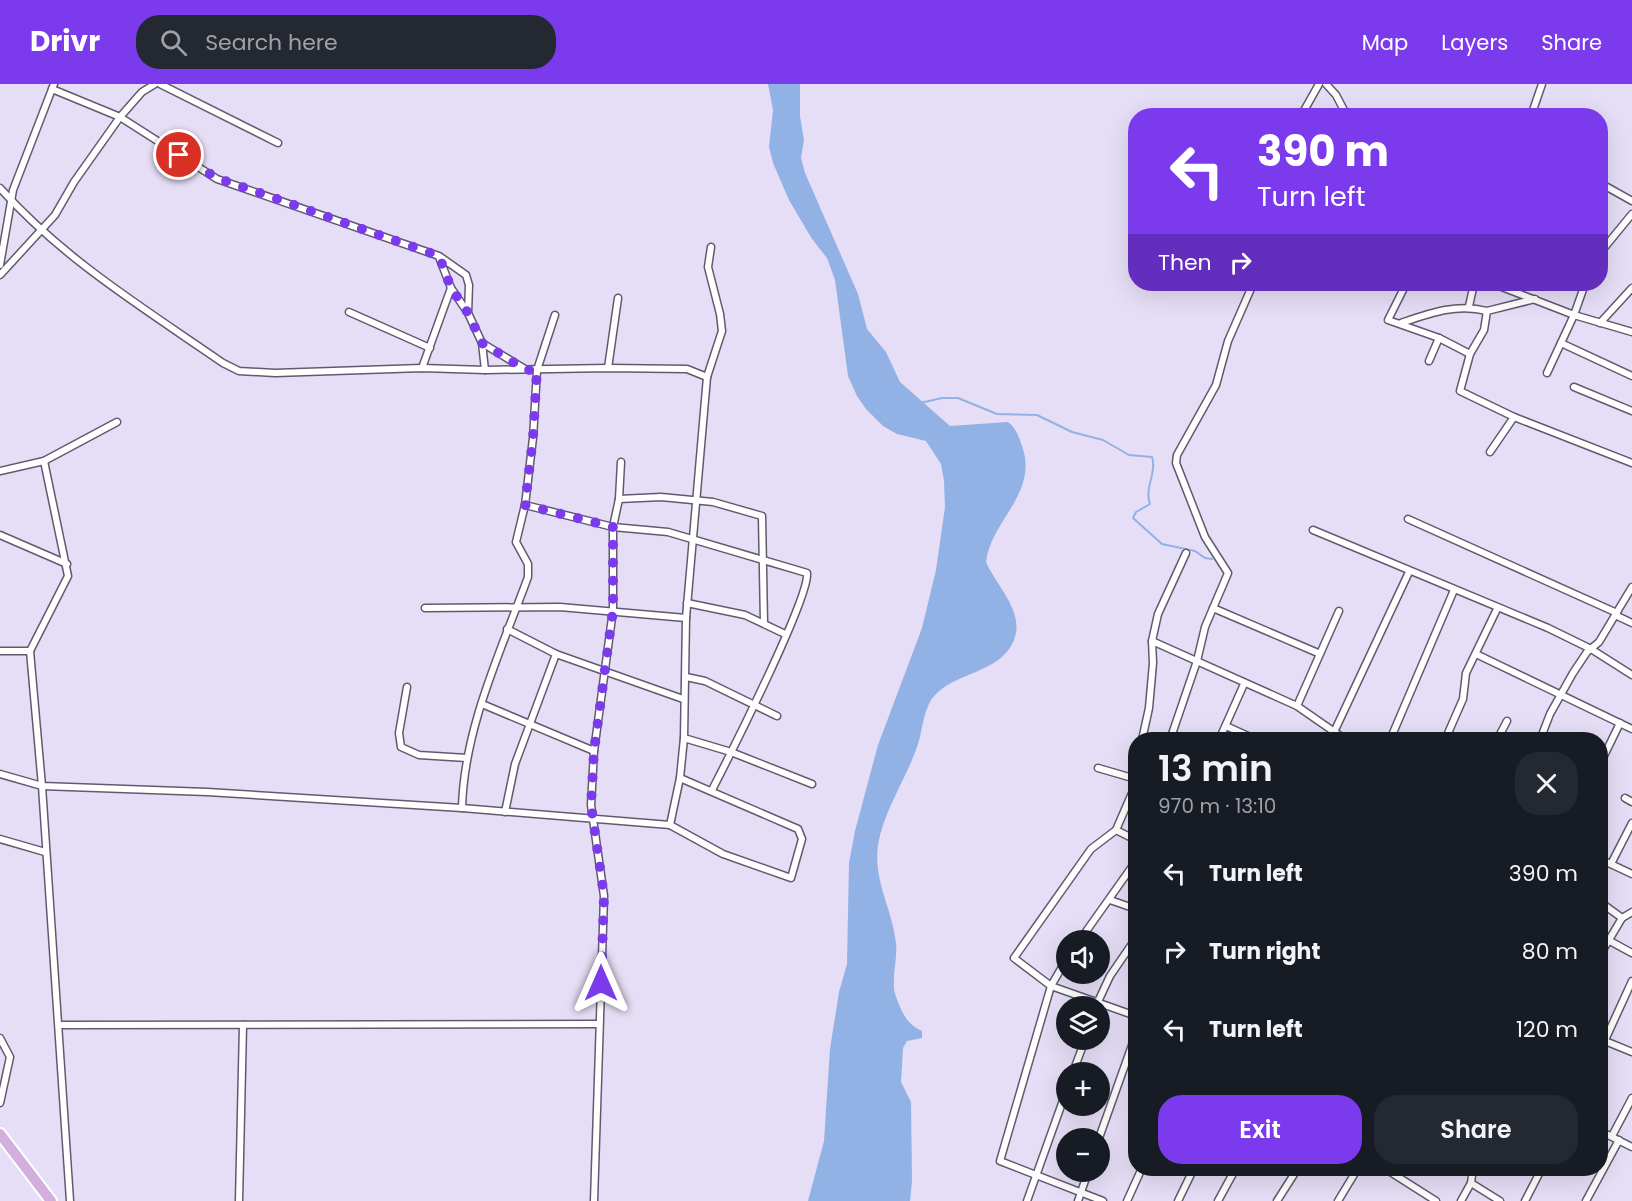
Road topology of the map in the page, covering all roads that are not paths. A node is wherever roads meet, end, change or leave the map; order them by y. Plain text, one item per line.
1 (157, 84) edge
2 (1319, 84) edge
3 (1326, 84) edge
4 (1542, 84) edge
5 (53, 87) edge
6 (1306, 108) edge
7 (1342, 108) edge
8 (1534, 108) edge
9 (120, 117) junction
10 (278, 143) dead end
11 (0, 188) edge
12 (1608, 188) edge
13 (12, 201) junction
14 (1632, 201) edge
15 (1632, 214) edge
16 (39, 231) junction
17 (1608, 243) edge
18 (711, 247) dead end
19 (439, 256) junction
20 (0, 265) edge
21 (0, 275) edge
22 (451, 288) junction
23 (1632, 288) edge
24 (1250, 291) edge
25 (1402, 291) edge
26 (1472, 291) edge
27 (1513, 291) edge
28 (1583, 291) edge
29 (618, 298) dead end
30 (1535, 299) junction
31 (1469, 306) junction
32 (1487, 311) junction
33 (349, 312) dead end
34 (468, 313) junction
35 (555, 315) dead end
36 (1574, 315) junction
37 (1401, 323) junction
38 (1600, 323) junction
39 (1632, 332) edge
40 (1439, 338) junction
41 (482, 343) junction
42 (1561, 343) junction
43 (430, 348) junction
44 (1470, 354) junction
45 (1429, 361) dead end
46 (422, 368) junction
47 (608, 368) junction
48 (485, 370) junction
49 (526, 370) junction
50 (537, 370) junction
51 (1547, 373) dead end
52 (1632, 376) edge
53 (707, 377) junction
54 (1574, 387) dead end
55 (1632, 411) edge
56 (1514, 417) junction
57 (117, 422) dead end
58 (1490, 452) dead end
59 (44, 461) junction
60 (621, 462) dead end
61 (1632, 463) edge
62 (0, 471) edge
63 (619, 499) junction
64 (695, 500) junction
65 (525, 505) junction
66 (1408, 519) dead end
67 (613, 527) junction
68 (1312, 530) dead end
69 (0, 536) edge
70 (693, 538) junction
71 (1186, 553) dead end
72 (763, 558) junction
73 (67, 564) junction
74 (1409, 572) junction
75 (1632, 587) edge
76 (1454, 590) junction
77 (687, 603) junction
78 (425, 608) dead end
79 (517, 608) junction
80 (1213, 608) junction
81 (1497, 609) junction
82 (613, 610) junction
83 (1339, 611) dead end
84 (1616, 614) junction
85 (686, 618) junction
86 (764, 623) junction
87 (1632, 623) edge
88 (507, 629) junction
89 (785, 634) junction
90 (1152, 641) junction
91 (1591, 649) junction
92 (0, 651) edge
93 (30, 651) junction
94 (1318, 653) junction
95 (556, 654) junction
96 (1476, 654) junction
97 (1197, 661) junction
98 (604, 672) junction
99 (1632, 675) edge
100 (686, 677) junction
101 (1244, 684) junction
102 (407, 687) dead end
103 (1560, 694) junction
104 (683, 699) junction
105 (754, 703) junction
106 (482, 704) junction
107 (1297, 706) junction
108 (777, 716) dead end
109 (1507, 721) dead end
110 (1632, 721) edge
111 (528, 724) junction
112 (1226, 726) junction
113 (1626, 726) edge
114 (1335, 730) joint
115 (1144, 732) edge
116 (1173, 732) edge
117 (1223, 732) edge
118 (1239, 732) edge
119 (1393, 732) edge
120 (1449, 732) edge
121 (1501, 732) edge
122 (1543, 732) edge
123 (684, 738) junction
124 (594, 751) junction
125 (731, 752) junction
126 (1608, 752) edge
127 (467, 758) junction
128 (1098, 768) dead end
129 (0, 774) edge
130 (680, 778) junction
131 (1128, 778) edge
132 (812, 784) dead end
133 (42, 786) junction
134 (712, 790) junction
135 (1128, 797) edge
136 (1625, 798) dead end
137 (1632, 802) edge
138 (462, 808) junction
139 (505, 812) junction
140 (594, 820) junction
141 (1632, 824) edge
142 (670, 825) junction
143 (1116, 831) junction
144 (1128, 836) edge
145 (0, 839) edge
146 (45, 852) junction
147 (1608, 862) edge
148 (1611, 864) junction
149 (1128, 873) edge
150 (1632, 874) edge
151 (1110, 900) junction
152 (1128, 906) edge
153 (1608, 908) edge
154 (1632, 912) edge
155 (1622, 918) junction
156 (1088, 930) edge
157 (1608, 940) joint
158 (1128, 950) edge
159 (1632, 953) edge
160 (1056, 979) edge
161 (1632, 981) edge
162 (1052, 986) junction
163 (1077, 996) edge
164 (1101, 996) edge
165 (1110, 1008) edge
166 (1128, 1014) edge
167 (599, 1024) junction
168 (58, 1025) junction
169 (243, 1025) junction
170 (1608, 1034) edge
171 (0, 1038) edge
172 (1608, 1042) edge
173 (1632, 1052) edge
174 (1128, 1055) edge
175 (1632, 1098) edge
176 (0, 1103) edge
177 (1058, 1116) edge
178 (1102, 1128) edge
179 (0, 1134) edge
180 (1608, 1134) edge
181 (1612, 1136) junction
182 (1619, 1140) junction
183 (1632, 1147) edge
184 (1608, 1160) edge
185 (1037, 1175) junction
186 (1138, 1176) edge
187 (1190, 1176) edge
188 (1232, 1176) edge
189 (1293, 1176) edge
190 (1353, 1176) edge
191 (1397, 1176) edge
192 (1472, 1176) edge
193 (1538, 1176) edge
194 (1600, 1176) edge
195 (1084, 1182) edge
196 (1471, 1183) junction
197 (1081, 1192) junction
198 (51, 1201) edge
199 (70, 1201) edge
200 (239, 1201) edge
201 (594, 1201) edge
202 (1028, 1201) edge
203 (1078, 1201) edge
204 (1102, 1201) edge
205 (1127, 1201) edge
206 (1178, 1201) edge
207 (1218, 1201) edge
208 (1277, 1201) edge
209 (1338, 1201) edge
210 (1436, 1201) edge
211 (1461, 1201) edge
212 (1500, 1201) edge
213 (1525, 1201) edge
214 (1586, 1201) edge

1 - 9 street
1 - 10 street
2 - 6 street
3 - 7 street
4 - 8 street
5 - 9 street
5 - 13 street
9 - 16 street
9 - 19 street
11 - 13 street
12 - 14 street
13 - 16 street
13 - 20 street
15 - 17 street
16 - 21 street
16 - 46 street
18 - 53 street
19 - 22 street
19 - 34 street
22 - 34 street
22 - 43 street
23 - 38 street
24 - 80 street
25 - 37 street
26 - 31 street
27 - 30 street
28 - 36 street
29 - 47 street
30 - 32 street
30 - 36 street
31 - 32 street
31 - 37 street
32 - 44 street
33 - 43 street
34 - 41 street
35 - 50 street
36 - 38 street
36 - 42 street
37 - 40 street
38 - 39 street
40 - 44 street
40 - 45 street
41 - 48 street
41 - 49 street
42 - 51 street
42 - 52 street
43 - 46 street
44 - 56 street
46 - 48 street
47 - 50 street
47 - 53 street
48 - 49 street
49 - 50 street
50 - 65 street
53 - 64 street
54 - 55 street
56 - 58 street
56 - 61 street
57 - 59 street
59 - 62 street
59 - 73 street
60 - 63 street
63 - 64 street
63 - 67 street
64 - 70 street
64 - 72 street
65 - 67 street
65 - 79 street
66 - 84 street
67 - 70 street
67 - 82 street
68 - 74 street
69 - 73 street
70 - 72 street
70 - 77 street
71 - 90 street
72 - 86 street
72 - 89 street
73 - 93 street
74 - 76 street
74 - 114 street
75 - 84 street
76 - 81 street
76 - 119 street
77 - 85 street
77 - 86 street
78 - 79 street
79 - 82 street
79 - 88 street
80 - 94 street
80 - 97 street
81 - 91 street
81 - 96 street
82 - 85 street
82 - 98 street
83 - 94 street
84 - 87 street
84 - 91 street
85 - 100 street
86 - 89 street
88 - 95 street
88 - 106 street
89 - 105 street
90 - 97 street
90 - 115 street
91 - 99 street
91 - 103 street
92 - 93 street
93 - 133 street
94 - 107 street
95 - 98 street
95 - 111 street
96 - 103 street
96 - 120 street
97 - 101 street
97 - 116 street
98 - 104 street
98 - 124 street
100 - 104 street
100 - 105 street
101 - 107 street
101 - 112 street
102 - 127 street
103 - 113 street
103 - 122 street
104 - 123 street
105 - 108 street
105 - 125 street
106 - 111 street
106 - 127 street
107 - 114 street
109 - 121 street
110 - 113 street
111 - 124 street
111 - 139 street
112 - 117 street
112 - 118 street
113 - 126 street
123 - 125 street
123 - 130 street
124 - 140 street
125 - 132 street
125 - 134 street
127 - 138 street
128 - 131 street
129 - 133 street
130 - 134 street
130 - 142 street
133 - 138 street
133 - 146 street
134 - 142 street
135 - 143 street
136 - 137 street
138 - 139 street
139 - 140 street
140 - 142 street
140 - 167 street
141 - 148 street
143 - 144 street
143 - 162 street
145 - 146 street
146 - 168 street
147 - 148 street
148 - 150 street
149 - 151 street
151 - 152 street
151 - 156 street
153 - 155 street
154 - 155 street
155 - 157 street
157 - 159 street
158 - 164 street
160 - 162 street
161 - 170 street
162 - 163 street
162 - 185 street
165 - 166 street
167 - 169 street
167 - 201 street
168 - 169 street
168 - 199 street
169 - 200 street
171 - 176 street
172 - 173 street
174 - 178 street
175 - 181 street
177 - 185 street
179 - 198 main road
180 - 181 street
181 - 182 street
182 - 183 street
182 - 184 street
185 - 197 street
185 - 202 street
186 - 205 street
187 - 206 street
188 - 207 street
189 - 208 street
190 - 209 street
191 - 210 street
192 - 196 street
193 - 213 street
194 - 214 street
195 - 197 street
196 - 211 street
196 - 212 street
197 - 203 street
197 - 204 street

